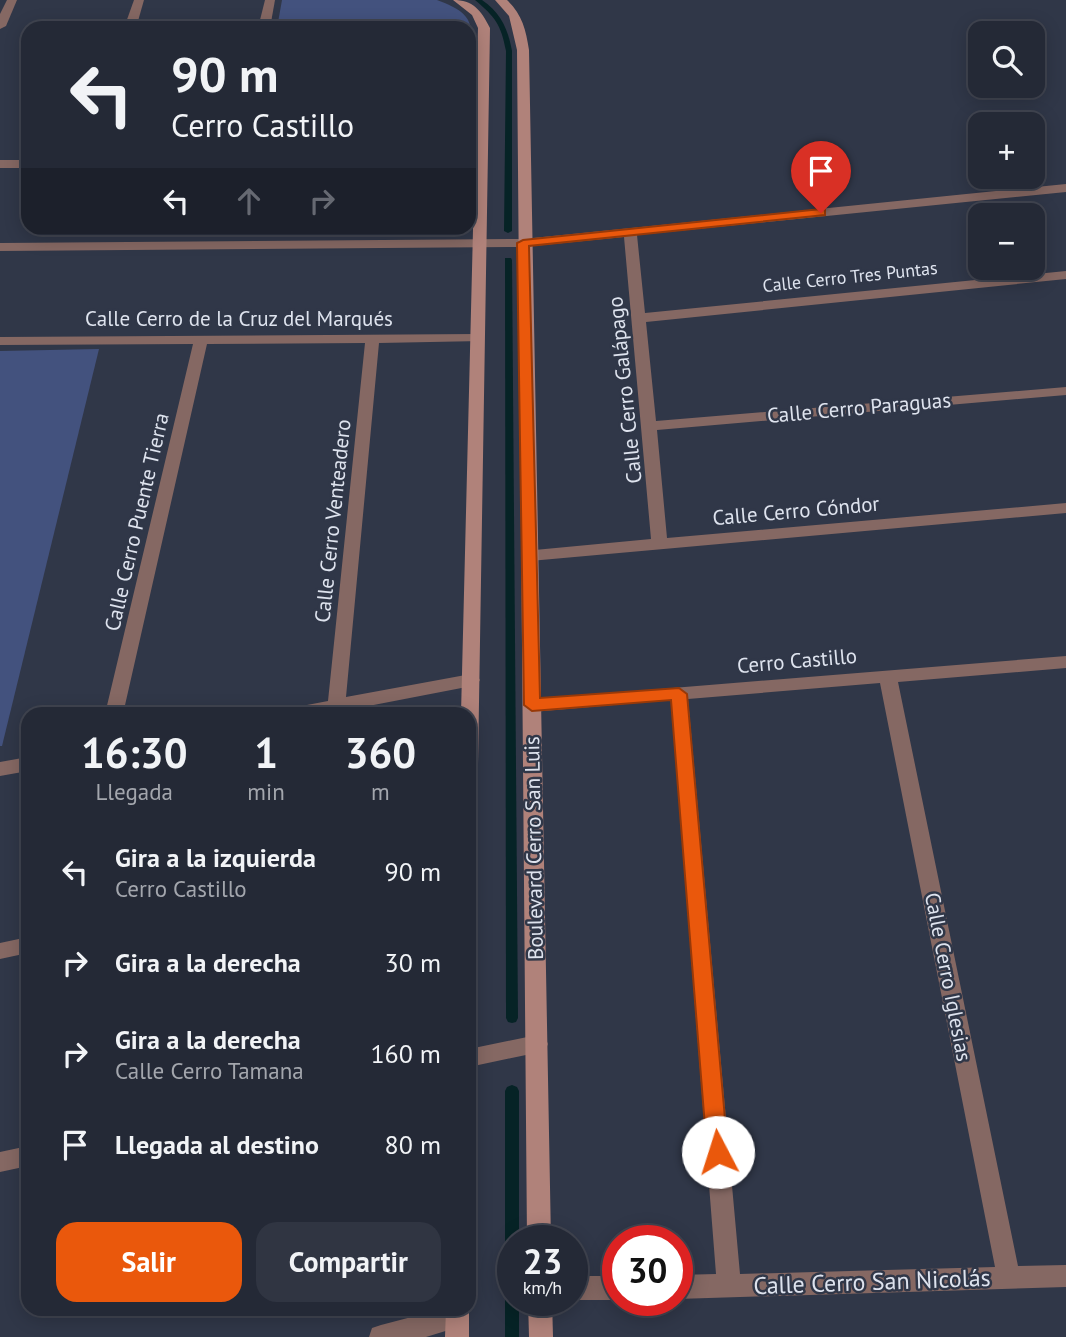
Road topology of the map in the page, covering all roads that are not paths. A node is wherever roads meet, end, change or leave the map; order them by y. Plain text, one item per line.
1 (12, 0) edge
2 (139, 0) edge
3 (270, 0) edge
4 (458, 0) edge
5 (500, 0) edge
6 (132, 21) edge
7 (266, 21) edge
8 (0, 26) edge
9 (476, 146) edge
10 (0, 164) edge
11 (21, 164) edge
12 (476, 182) edge
13 (1066, 188) edge
14 (630, 232) junction
15 (479, 243) junction
16 (523, 243) junction
17 (0, 247) edge
18 (1066, 275) edge
19 (639, 318) junction
20 (477, 338) junction
21 (201, 340) junction
22 (0, 341) edge
23 (372, 341) junction
24 (1066, 391) edge
25 (651, 426) junction
26 (1066, 508) edge
27 (660, 544) junction
28 (530, 555) junction
29 (1066, 662) edge
30 (888, 677) junction
31 (471, 680) junction
32 (679, 694) junction
33 (532, 705) junction
34 (336, 706) junction
35 (116, 707) edge
36 (330, 707) edge
37 (470, 707) edge
38 (21, 765) edge
39 (0, 769) edge
40 (21, 946) edge
41 (0, 951) edge
42 (537, 1044) junction
43 (476, 1057) edge
44 (21, 1158) edge
45 (0, 1163) edge
46 (539, 1225) edge
47 (1066, 1276) edge
48 (1009, 1278) junction
49 (693, 1287) edge
50 (729, 1287) junction
51 (540, 1316) edge
52 (457, 1321) edge
53 (382, 1337) edge
54 (541, 1337) edge

1 - 8 street
2 - 6 street
3 - 7 street
4 - 9 street
5 - 16 street, Boulevard Cerro San Luis
10 - 11 street
12 - 15 street
13 - 14 street
14 - 16 street
14 - 19 street, Calle Cerro Galápago
15 - 16 street
15 - 17 street
15 - 20 street
16 - 28 street, Boulevard Cerro San Luis
18 - 19 street, Calle Cerro Tres Puntas
19 - 25 street, Calle Cerro Galápago
20 - 23 street, Calle Cerro de la Cruz del Marqués
20 - 31 street
21 - 22 street, Calle Cerro de la Cruz del Marqués
21 - 23 street, Calle Cerro de la Cruz del Marqués
21 - 35 street, Calle Cerro Puente Tierra
23 - 34 street, Calle Cerro Venteadero
24 - 25 street, Calle Cerro Paraguas
25 - 27 street, Calle Cerro Galápago
26 - 27 street, Calle Cerro Cóndor
27 - 28 street, Calle Cerro Cóndor
28 - 33 street, Boulevard Cerro San Luis
29 - 30 street, Cerro Castillo
30 - 32 street, Cerro Castillo
30 - 48 street, Calle Cerro Iglesias
31 - 34 street
31 - 37 street
32 - 33 street, Cerro Castillo
32 - 50 street
33 - 42 street, Boulevard Cerro San Luis
34 - 36 street
38 - 39 street
40 - 41 street
42 - 43 street
42 - 46 street, Boulevard Cerro San Luis
44 - 45 street
47 - 48 street, Calle Cerro San Nicolás
48 - 50 street, Calle Cerro San Nicolás
49 - 50 street, Calle Cerro San Nicolás
51 - 54 street
52 - 53 street

